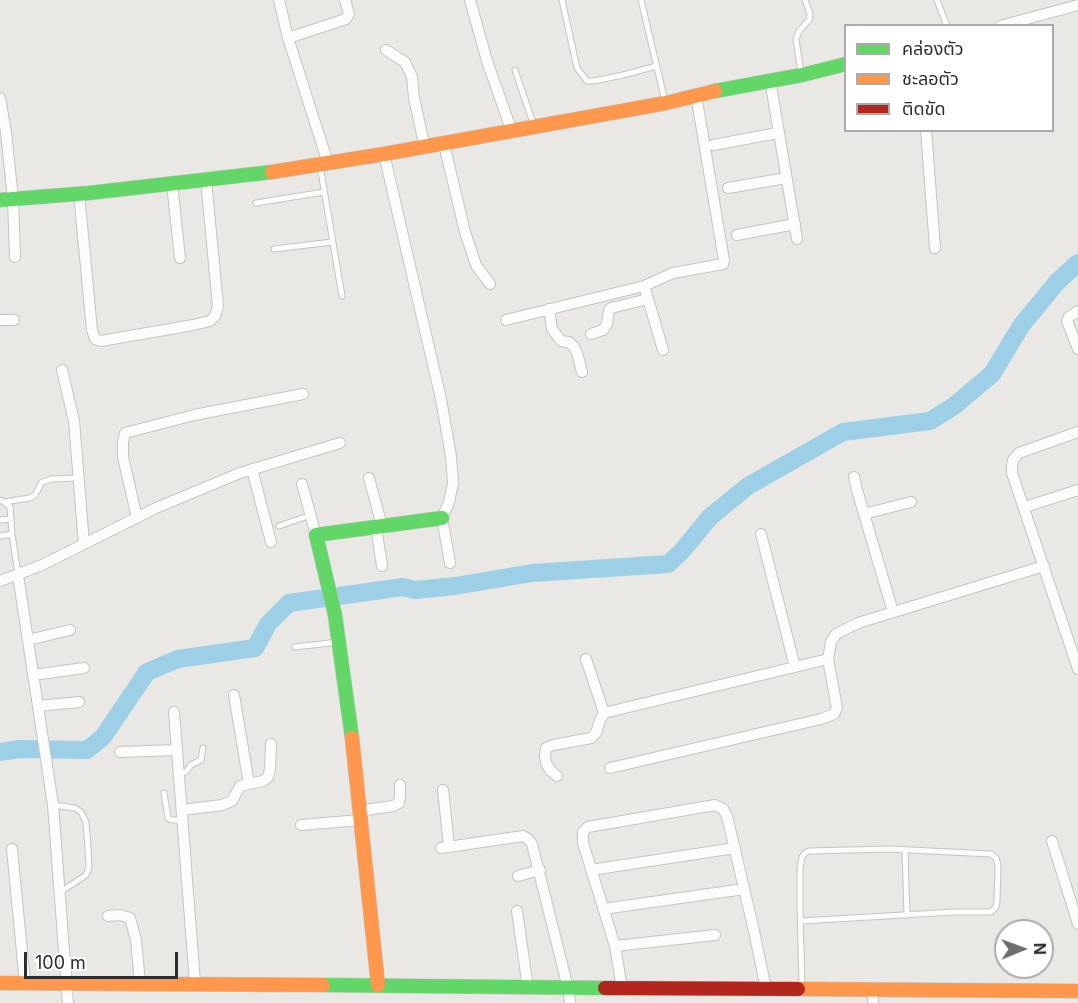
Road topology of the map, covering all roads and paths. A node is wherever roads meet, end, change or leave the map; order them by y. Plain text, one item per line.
1 (279, 0) edge
2 (345, 0) edge
3 (470, 0) edge
4 (562, 0) edge
5 (641, 0) edge
6 (806, 0) edge
7 (937, 0) edge
8 (1078, 5) edge
9 (946, 24) edge
10 (1007, 24) edge
11 (288, 38) junction
12 (386, 50) dead end
13 (844, 64) edge
14 (657, 66) junction
15 (515, 70) dead end
16 (802, 75) junction
17 (770, 80) junction
18 (696, 95) junction
19 (0, 98) edge
20 (666, 103) junction
21 (535, 128) junction
22 (512, 132) junction
23 (926, 132) edge
24 (3, 133) edge
25 (778, 133) junction
26 (444, 144) junction
27 (713, 145) dead end
28 (425, 148) junction
29 (384, 154) junction
30 (323, 164) junction
31 (786, 178) junction
32 (206, 180) junction
33 (172, 184) junction
34 (728, 188) dead end
35 (324, 192) junction
36 (79, 194) junction
37 (6, 200) edge
38 (256, 203) dead end
39 (795, 224) junction
40 (737, 235) dead end
41 (798, 239) dead end
42 (332, 242) junction
43 (935, 248) dead end
44 (274, 249) dead end
45 (15, 258) dead end
46 (180, 258) dead end
47 (489, 285) dead end
48 (644, 286) junction
49 (342, 296) dead end
50 (648, 299) junction
51 (549, 309) junction
52 (1078, 311) edge
53 (0, 320) edge
54 (14, 320) dead end
55 (506, 320) dead end
56 (591, 334) dead end
57 (1078, 349) edge
58 (663, 350) dead end
59 (62, 370) dead end
60 (582, 372) dead end
61 (303, 394) dead end
62 (1078, 432) edge
63 (340, 443) dead end
64 (252, 469) junction
65 (854, 477) dead end
66 (79, 478) junction
67 (369, 478) dead end
68 (302, 484) dead end
69 (1078, 490) edge
70 (2, 501) edge
71 (911, 502) dead end
72 (1025, 507) junction
73 (864, 514) junction
74 (311, 515) junction
75 (137, 518) junction
76 (442, 518) junction
77 (10, 519) junction
78 (0, 520) edge
79 (279, 526) dead end
80 (379, 526) junction
81 (12, 534) junction
82 (761, 534) dead end
83 (316, 535) junction
84 (0, 536) edge
85 (271, 542) dead end
86 (84, 544) junction
87 (450, 563) dead end
88 (382, 566) dead end
89 (1044, 566) junction
90 (18, 575) junction
91 (0, 581) edge
92 (893, 612) junction
93 (70, 630) dead end
94 (28, 640) junction
95 (338, 642) junction
96 (295, 647) dead end
97 (586, 659) dead end
98 (828, 659) junction
99 (795, 667) junction
100 (84, 668) dead end
101 (1078, 669) edge
102 (33, 675) junction
103 (234, 695) dead end
104 (79, 702) dead end
105 (38, 706) junction
106 (174, 712) dead end
107 (604, 712) junction
108 (271, 744) dead end
109 (203, 748) dead end
110 (177, 750) junction
111 (120, 753) dead end
112 (610, 768) dead end
113 (179, 773) junction
114 (556, 776) dead end
115 (249, 784) junction
116 (400, 785) dead end
117 (443, 790) dead end
118 (164, 792) dead end
119 (53, 805) junction
120 (182, 815) junction
121 (360, 815) junction
122 (301, 825) dead end
123 (1052, 842) dead end
124 (735, 848) junction
125 (12, 849) dead end
126 (905, 851) junction
127 (540, 870) junction
128 (591, 870) junction
129 (518, 876) dead end
130 (744, 889) junction
131 (60, 890) junction
132 (603, 909) junction
133 (517, 911) dead end
134 (907, 915) junction
135 (108, 916) dead end
136 (801, 921) junction
137 (1078, 924) edge
138 (715, 935) dead end
139 (615, 946) junction
140 (0, 983) edge
141 (25, 983) junction
142 (67, 983) junction
143 (140, 983) junction
144 (195, 983) junction
145 (378, 985) junction
146 (528, 988) junction
147 (568, 988) junction
148 (622, 988) junction
149 (766, 989) junction
150 (803, 989) junction
151 (1078, 991) edge
152 (873, 996) edge
153 (68, 1003) edge
154 (570, 1003) edge

1 - 11 street
2 - 11 street
3 - 22 street
4 - 14 lane
5 - 14 lane
6 - 16 lane
7 - 9 lane
8 - 10 street
11 - 30 street
12 - 28 street
13 - 16 street
14 - 20 lane
15 - 21 lane
16 - 17 street
17 - 18 street
17 - 25 street
18 - 20 street
18 - 48 street
19 - 24 street
20 - 21 street
21 - 22 street
22 - 26 street
23 - 43 street
24 - 37 street
25 - 27 street
25 - 31 street
26 - 28 street
26 - 47 street
28 - 29 street
29 - 30 street
29 - 76 street
30 - 32 street
30 - 35 lane
31 - 34 street
31 - 39 street
32 - 33 street
32 - 36 street
33 - 36 street
33 - 46 street
35 - 38 lane
35 - 42 lane
36 - 37 street
37 - 45 street
39 - 40 street
39 - 41 street
42 - 44 lane
42 - 49 lane
48 - 50 street
48 - 51 street
50 - 56 street
50 - 58 street
51 - 55 street
51 - 60 street
52 - 57 street
53 - 54 street
59 - 66 street
61 - 75 street
62 - 72 street
63 - 64 street
64 - 75 street
64 - 85 street
65 - 73 street
66 - 70 lane
66 - 86 street
67 - 80 street
68 - 74 street
69 - 72 street
70 - 77 lane
71 - 73 street
72 - 89 street
73 - 92 street
74 - 79 lane
74 - 83 street
75 - 86 street
76 - 80 street
76 - 87 street
77 - 78 lane
77 - 81 lane
80 - 83 street
80 - 88 street
81 - 84 lane
81 - 90 lane
82 - 99 street
83 - 95 street
86 - 90 street
89 - 92 street
89 - 101 street
90 - 91 street
90 - 94 street
92 - 98 street
93 - 94 street
94 - 102 street
95 - 96 lane
95 - 121 street
97 - 107 street
98 - 99 street
98 - 112 street
99 - 107 street
100 - 102 street
102 - 105 street
103 - 115 street
104 - 105 street
105 - 119 street
106 - 110 street
107 - 114 street
108 - 115 street
109 - 113 lane
110 - 111 street
110 - 113 street
113 - 120 street
115 - 120 street
116 - 121 street
117 - 127 street
118 - 120 lane
119 - 131 street
119 - 131 lane
120 - 144 street
121 - 122 street
121 - 145 street
123 - 137 street
124 - 128 street
124 - 128 street
124 - 130 street
125 - 141 street
126 - 134 lane
126 - 134 lane
126 - 136 lane
127 - 129 street
127 - 147 street
128 - 132 street
130 - 132 street
130 - 149 street
131 - 142 street
132 - 139 street
133 - 146 street
134 - 136 lane
135 - 143 street
136 - 150 lane
138 - 139 street
139 - 148 street
140 - 141 street
141 - 142 street
142 - 143 street
142 - 153 street
143 - 144 street
144 - 145 street
145 - 146 street
146 - 147 street
147 - 148 street
147 - 154 street
148 - 149 street
149 - 150 street
150 - 152 street
151 - 152 street

